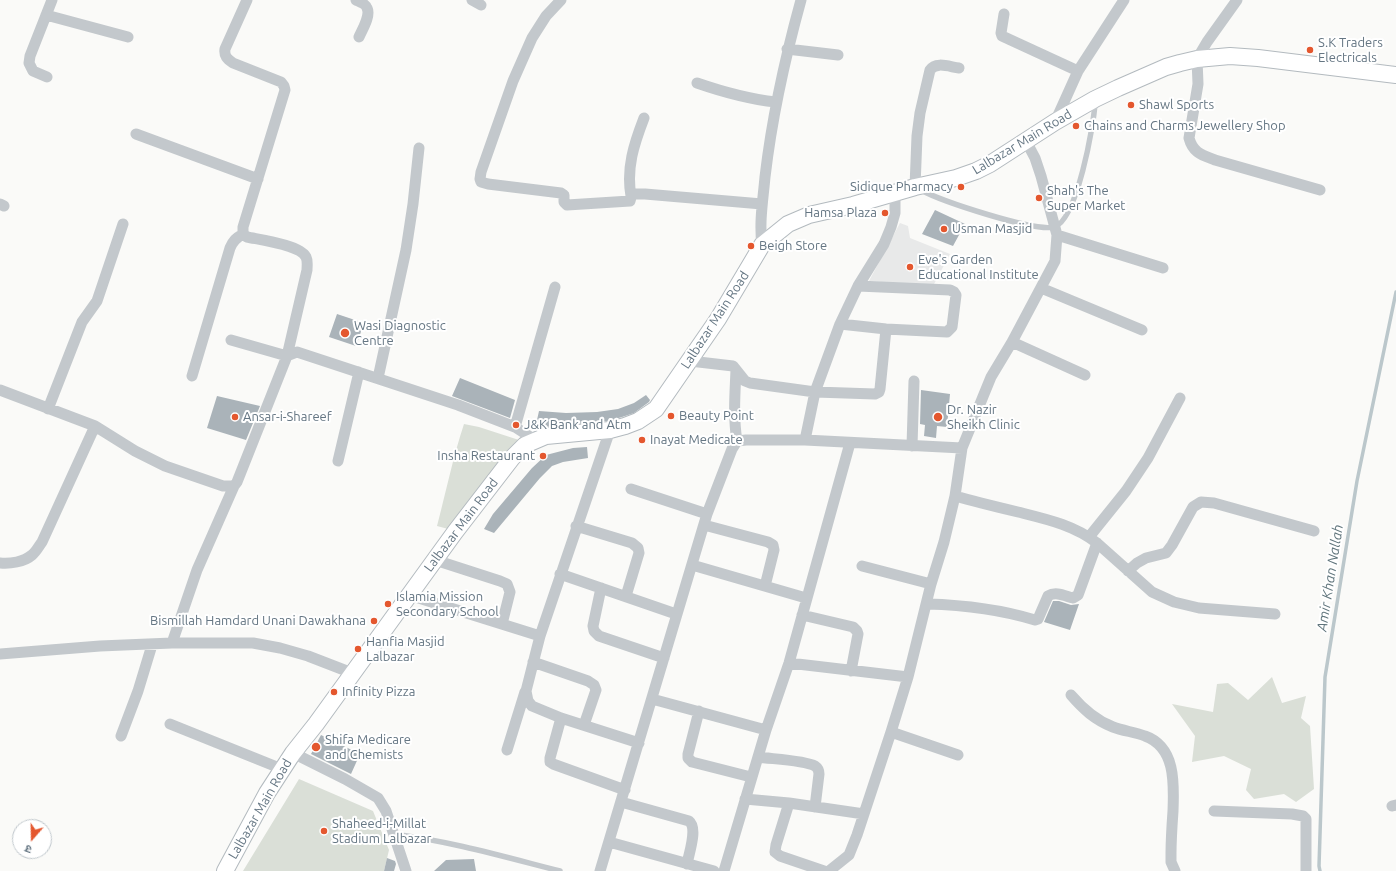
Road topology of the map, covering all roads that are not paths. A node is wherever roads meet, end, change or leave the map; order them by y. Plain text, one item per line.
1 (52, 0) edge
2 (247, 0) edge
3 (356, 0) edge
4 (561, 0) edge
5 (801, 0) edge
6 (1124, 0) edge
7 (1237, 0) edge
8 (1004, 14) dead end
9 (46, 15) junction
10 (128, 37) dead end
11 (359, 37) dead end
12 (787, 49) junction
13 (838, 55) dead end
14 (1197, 59) junction
15 (959, 68) dead end
16 (1078, 70) junction
17 (1396, 75) edge
18 (47, 77) dead end
19 (697, 83) dead end
20 (1095, 99) junction
21 (776, 102) junction
22 (644, 118) dead end
23 (1055, 122) junction
24 (136, 134) dead end
25 (1026, 141) junction
26 (419, 148) dead end
27 (258, 179) junction
28 (915, 187) junction
29 (1320, 190) dead end
30 (895, 193) junction
31 (631, 196) junction
32 (762, 204) junction
33 (123, 224) dead end
34 (1056, 231) junction
35 (243, 234) junction
36 (762, 244) junction
37 (1163, 268) dead end
38 (858, 286) junction
39 (555, 287) dead end
40 (1041, 288) junction
41 (840, 324) junction
42 (886, 329) junction
43 (1142, 330) dead end
44 (231, 340) dead end
45 (1012, 342) junction
46 (287, 356) junction
47 (690, 361) junction
48 (736, 370) junction
49 (359, 372) junction
50 (1085, 375) dead end
51 (192, 376) dead end
52 (378, 378) junction
53 (914, 381) dead end
54 (0, 390) edge
55 (815, 392) junction
56 (1180, 398) dead end
57 (48, 409) junction
58 (95, 426) junction
59 (515, 427) junction
60 (610, 430) junction
61 (534, 440) junction
62 (805, 440) junction
63 (737, 441) junction
64 (850, 443) junction
65 (912, 446) junction
66 (962, 448) junction
67 (338, 461) dead end
68 (234, 486) junction
69 (631, 489) dead end
70 (956, 496) junction
71 (706, 520) junction
72 (576, 526) junction
73 (1314, 531) dead end
74 (1093, 540) junction
75 (435, 560) junction
76 (0, 563) edge
77 (692, 565) junction
78 (862, 566) dead end
79 (1128, 571) junction
80 (560, 574) junction
81 (931, 584) junction
82 (765, 586) junction
83 (602, 588) junction
84 (409, 595) junction
85 (626, 596) junction
86 (806, 598) junction
87 (927, 604) junction
88 (676, 614) junction
89 (1275, 614) dead end
90 (802, 615) junction
91 (502, 624) junction
92 (540, 636) junction
93 (172, 644) junction
94 (152, 645) junction
95 (0, 654) edge
96 (664, 658) junction
97 (533, 662) junction
98 (789, 663) junction
99 (850, 671) junction
100 (352, 673) junction
101 (908, 677) junction
102 (526, 691) junction
103 (1072, 695) dead end
104 (652, 699) junction
105 (699, 711) junction
106 (561, 718) junction
107 (170, 724) dead end
108 (584, 726) junction
109 (766, 730) junction
110 (891, 732) junction
111 (121, 736) dead end
112 (639, 743) junction
113 (507, 750) dead end
114 (293, 753) junction
115 (958, 755) dead end
116 (758, 757) junction
117 (282, 769) junction
118 (751, 777) junction
119 (625, 790) junction
120 (745, 799) junction
121 (621, 802) junction
122 (789, 803) junction
123 (815, 807) junction
124 (1214, 811) dead end
125 (864, 814) junction
126 (393, 834) junction
127 (609, 842) junction
128 (687, 864) junction
129 (225, 871) edge
130 (406, 871) edge
131 (560, 871) edge
132 (600, 871) edge
133 (714, 871) edge
134 (724, 871) edge
135 (824, 871) edge
136 (829, 871) edge
137 (1175, 871) edge
138 (1306, 871) edge

1 - 9 street
2 - 27 street
3 - 11 street
4 - 31 street
5 - 12 street
6 - 16 street
7 - 14 street
8 - 16 street
9 - 10 street
9 - 18 street
12 - 13 street
12 - 21 street
14 - 17 main road, Lalbazar Main Road
14 - 20 main road, Lalbazar Main Road
14 - 29 street
15 - 28 street
16 - 23 street
19 - 21 street
20 - 23 main road, Lalbazar Main Road
20 - 34 lane
21 - 32 street
22 - 31 street
23 - 25 main road, Lalbazar Main Road
24 - 27 street
25 - 28 main road, Lalbazar Main Road
25 - 34 street
26 - 52 street
27 - 35 street
28 - 30 main road, Lalbazar Main Road
28 - 34 lane
30 - 36 main road, Lalbazar Main Road
30 - 38 street
31 - 32 street
32 - 36 street
33 - 57 street
34 - 37 street
34 - 40 street
35 - 46 street
35 - 51 street
36 - 47 main road, Lalbazar Main Road
38 - 41 street
38 - 42 street
39 - 59 street
40 - 43 street
40 - 45 street
41 - 42 street
41 - 55 street
42 - 55 street
44 - 46 street
45 - 50 street
45 - 66 street
46 - 49 street
46 - 68 street
47 - 48 street
47 - 60 main road, Lalbazar Main Road
48 - 55 street
48 - 63 street
49 - 52 street
49 - 67 street
52 - 59 street
53 - 65 street
54 - 57 street
55 - 62 street
56 - 74 street
57 - 58 street
58 - 68 street
58 - 76 street
59 - 61 street
60 - 61 main road, Lalbazar Main Road
60 - 72 street
61 - 75 main road, Lalbazar Main Road
62 - 63 street
62 - 64 street
63 - 71 street
64 - 65 street
64 - 86 street
65 - 66 street
66 - 70 street
68 - 93 street
69 - 71 street
70 - 74 street
70 - 81 street
71 - 77 street
71 - 82 street
72 - 80 street
72 - 85 street
73 - 79 street
74 - 79 street
74 - 87 street
75 - 84 main road, Lalbazar Main Road
75 - 91 street
77 - 82 street
77 - 88 street
78 - 81 street
79 - 89 street
80 - 83 street
80 - 92 street
81 - 87 street
82 - 86 street
83 - 85 street
83 - 96 street
84 - 91 street
84 - 100 main road, Lalbazar Main Road
85 - 88 street
86 - 90 street
87 - 101 street
88 - 96 street
90 - 98 street
90 - 99 street
91 - 92 street
92 - 97 street
93 - 94 street
93 - 100 street
94 - 95 street
94 - 111 street
96 - 104 street
97 - 102 street
97 - 108 street
98 - 99 street
98 - 109 street
99 - 101 street
100 - 114 main road, Lalbazar Main Road
101 - 110 street
102 - 106 street
102 - 113 street
103 - 137 street
104 - 105 street
104 - 112 street
105 - 109 street
105 - 118 street
106 - 108 street
106 - 119 street
107 - 117 street
108 - 112 street
109 - 116 street
110 - 115 street
110 - 125 street
112 - 119 street
114 - 117 main road, Lalbazar Main Road
114 - 126 street
116 - 118 street
116 - 123 street
117 - 129 main road, Lalbazar Main Road
118 - 120 street
119 - 121 street
120 - 122 street
120 - 134 street
121 - 127 street
121 - 128 street
122 - 123 street
122 - 135 street
123 - 125 street
124 - 138 street
125 - 136 street
126 - 130 street
126 - 131 lane
127 - 128 street
127 - 132 street
128 - 133 street

